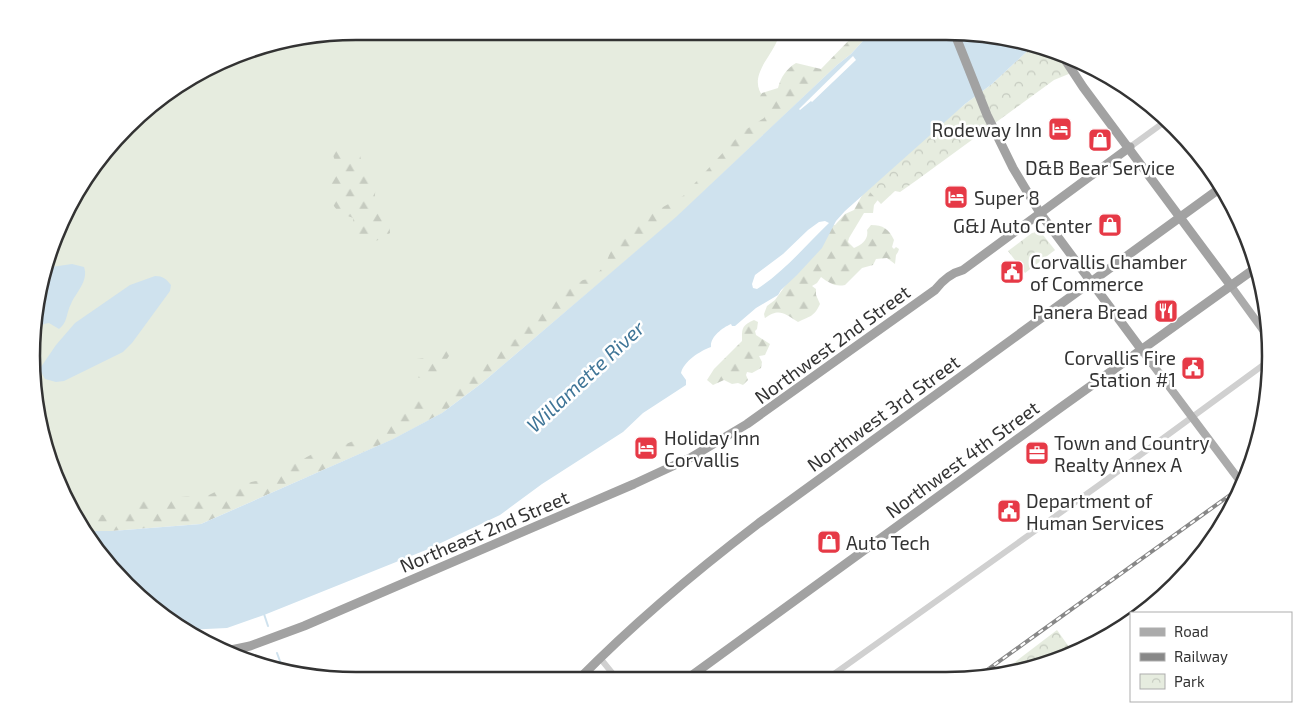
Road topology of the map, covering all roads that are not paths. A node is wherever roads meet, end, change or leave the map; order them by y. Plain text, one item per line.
1 (958, 41) edge
2 (1069, 65) edge
3 (1161, 125) edge
4 (1130, 148) junction
5 (1216, 191) edge
6 (1040, 213) junction
7 (1181, 217) junction
8 (1250, 272) edge
9 (1092, 281) junction
10 (1231, 286) junction
11 (1260, 325) edge
12 (1141, 349) junction
13 (1262, 366) edge
14 (1192, 418) junction
15 (747, 424) joint
16 (1238, 478) edge
17 (237, 649) edge
18 (600, 658) junction
19 (586, 672) edge
20 (611, 672) edge
21 (697, 672) edge
22 (835, 672) edge

1 - 6 highway
2 - 4 highway
3 - 4 street, Northwest 2nd Street
4 - 6 highway, Northwest 2nd Street
4 - 7 highway
5 - 7 highway, Northwest 3rd Street
6 - 9 highway
6 - 15 highway, Northwest 2nd Street
7 - 9 highway, Northwest 3rd Street
7 - 10 highway
8 - 10 highway, Northwest 4th Street
9 - 12 highway
9 - 18 highway, Northwest 3rd Street
10 - 11 main road
10 - 12 highway, Northwest 4th Street
12 - 14 main road
12 - 21 highway, Northwest 4th Street
13 - 14 street
14 - 16 main road
14 - 22 street
15 - 17 highway, Northeast 2nd Street
18 - 19 highway, Northwest 3rd Street
18 - 20 street

